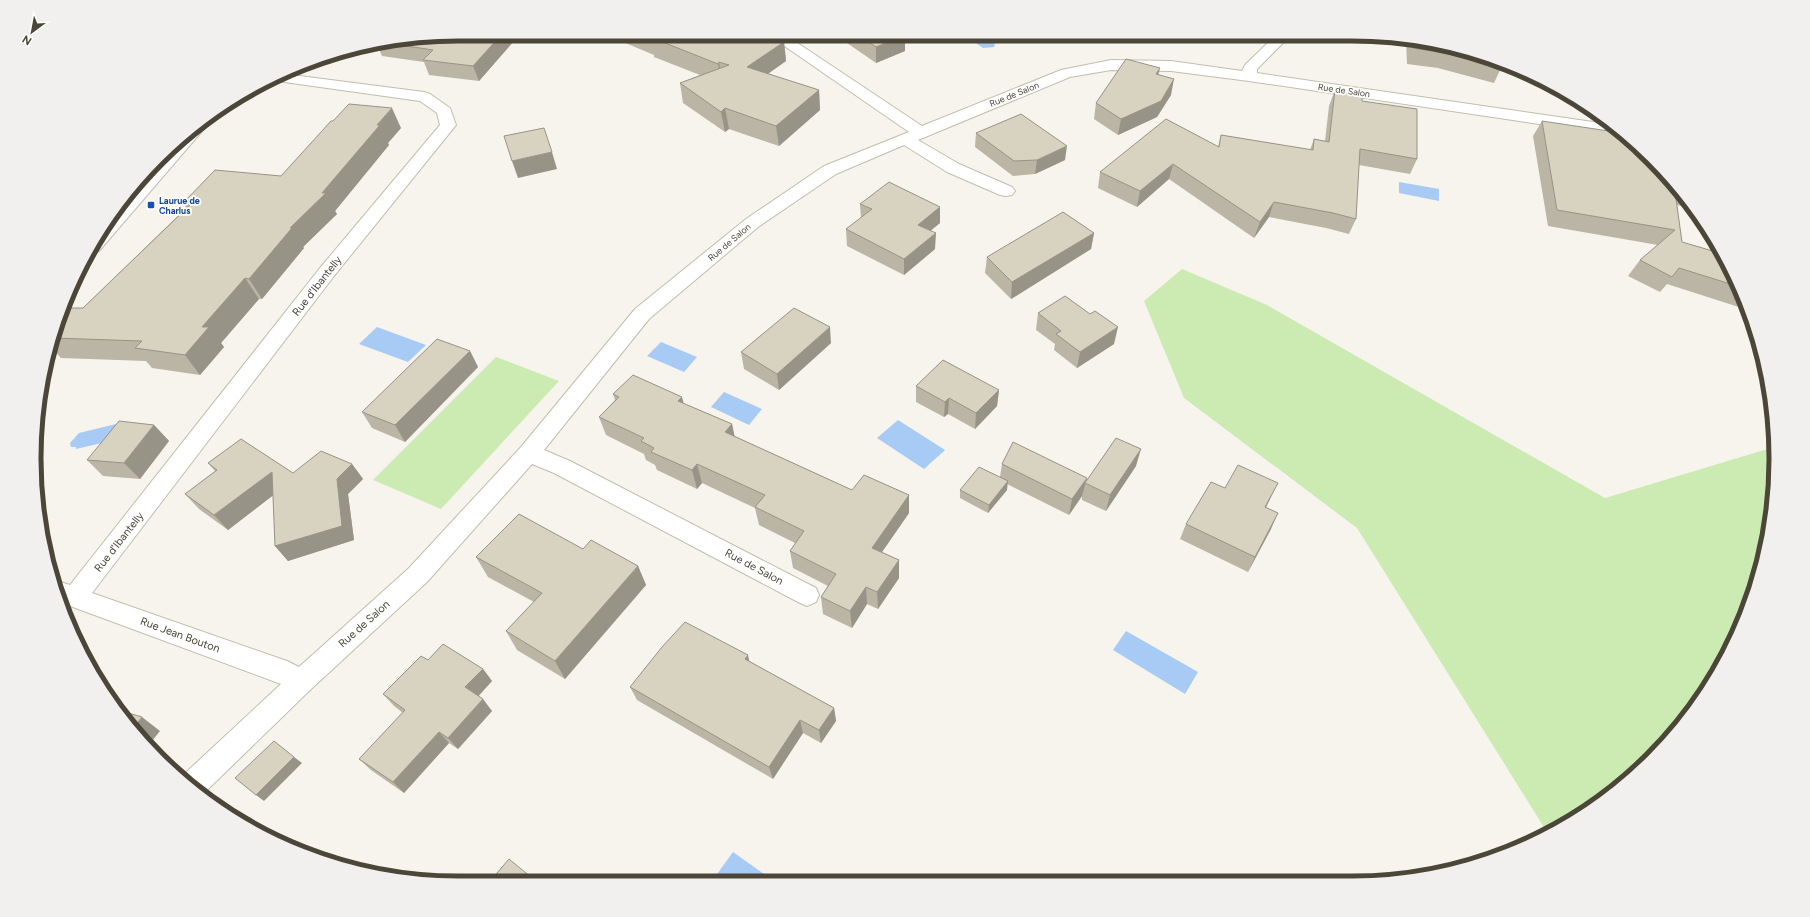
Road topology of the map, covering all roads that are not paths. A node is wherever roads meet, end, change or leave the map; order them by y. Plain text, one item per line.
1 (784, 41) edge
2 (1278, 41) edge
3 (1249, 76) junction
4 (287, 78) edge
5 (1609, 129) edge
6 (913, 136) junction
7 (176, 152) edge
8 (1006, 191) dead end
9 (114, 223) edge
10 (529, 453) junction
11 (66, 594) edge
12 (807, 595) dead end
13 (300, 683) junction
14 (195, 783) edge

1 - 6 street
2 - 3 street
3 - 5 street, Rue de Salon
3 - 6 street, Rue de Salon
4 - 11 street, Rue d'Ibantelly
6 - 8 street
6 - 10 street, Rue de Salon
7 - 9 street
10 - 12 street, Rue de Salon
10 - 13 street, Rue de Salon
11 - 13 street, Rue Jean Bouton
13 - 14 street, Rue de Salon

